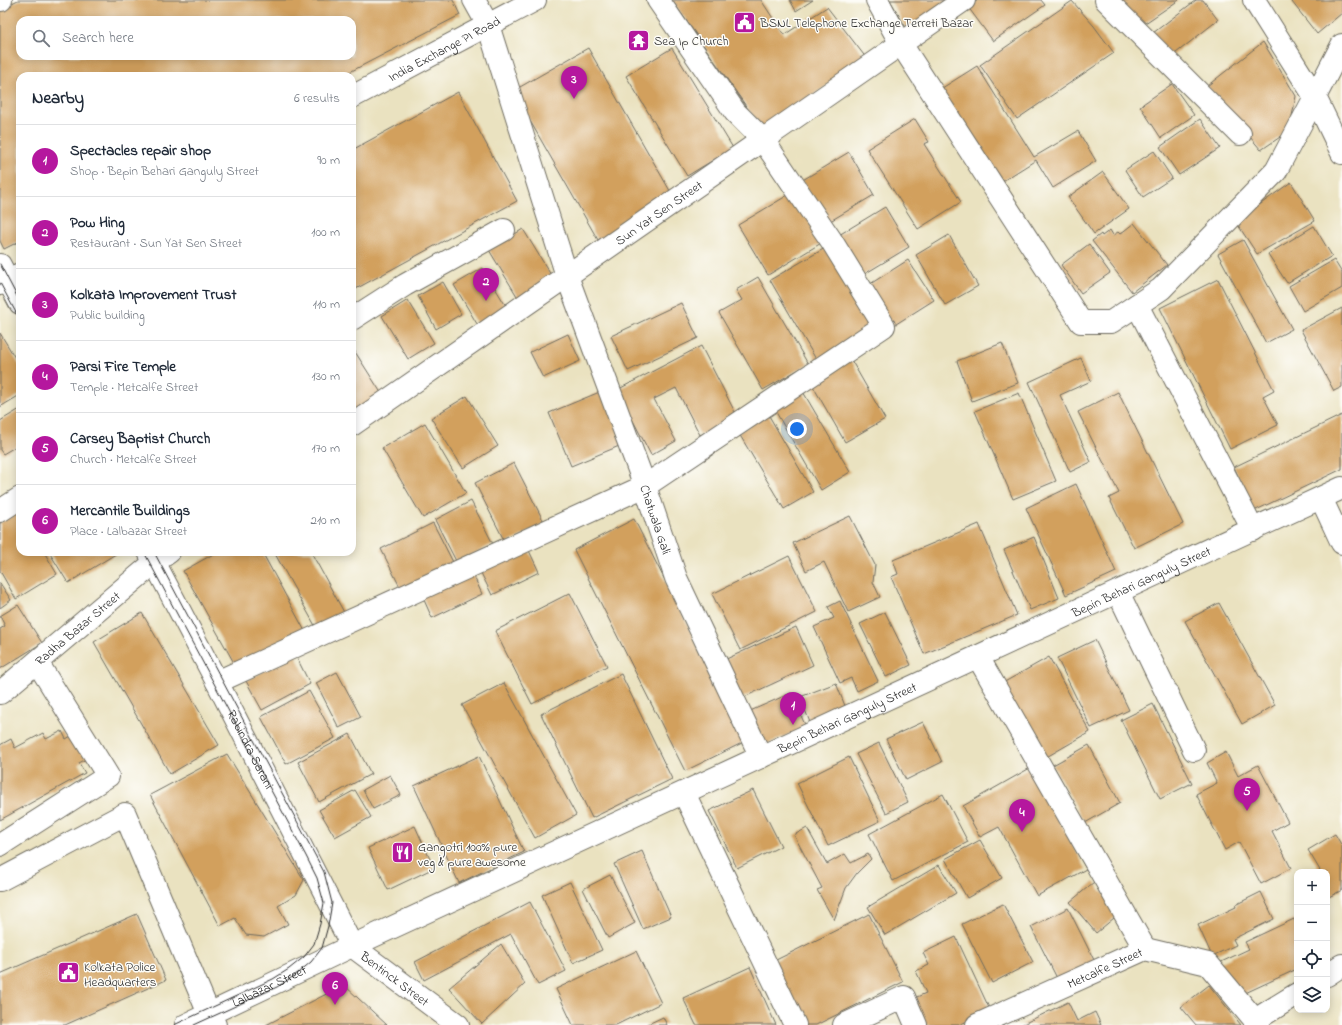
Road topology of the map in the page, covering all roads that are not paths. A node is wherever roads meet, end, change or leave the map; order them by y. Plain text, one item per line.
1 (474, 0) edge
2 (535, 0) edge
3 (658, 0) edge
4 (877, 0) edge
5 (964, 0) edge
6 (1106, 0) edge
7 (1254, 0) edge
8 (488, 25) junction
9 (901, 44) junction
10 (1342, 45) edge
11 (356, 95) edge
12 (1315, 97) junction
13 (1240, 134) dead end
14 (763, 140) junction
15 (1342, 153) edge
16 (504, 230) dead end
17 (7, 276) edge
18 (567, 276) junction
19 (16, 295) edge
20 (1137, 305) junction
21 (356, 316) edge
22 (356, 422) edge
23 (645, 486) junction
24 (1342, 488) edge
25 (1321, 498) junction
26 (16, 501) edge
27 (0, 511) edge
28 (1253, 530) junction
29 (1342, 543) edge
30 (157, 556) edge
31 (158, 556) edge
32 (1118, 592) junction
33 (978, 657) junction
34 (37, 662) junction
35 (217, 682) junction
36 (2, 687) edge
37 (1194, 750) dead end
38 (761, 757) junction
39 (684, 793) junction
40 (0, 845) edge
41 (0, 880) edge
42 (352, 946) junction
43 (1145, 949) junction
44 (1342, 965) edge
45 (1330, 972) edge
46 (1294, 996) edge
47 (212, 1020) edge
48 (1257, 1022) edge
49 (186, 1025) edge
50 (458, 1025) edge
51 (795, 1025) edge
52 (844, 1025) edge
53 (916, 1025) edge
54 (977, 1025) edge

1 - 8 street, Chatwala Gali
2 - 8 street, India Exchange PI Road
3 - 14 street
4 - 9 street
5 - 9 street, Sun Yat Sen Street
6 - 13 street
7 - 12 street
8 - 11 street, India Exchange PI Road
8 - 18 street, Chatwala Gali
9 - 14 street, Sun Yat Sen Street
9 - 20 street
10 - 12 street
12 - 15 street
12 - 20 street
14 - 18 street, Sun Yat Sen Street
14 - 23 street
16 - 21 street
17 - 19 street
18 - 22 street, Sun Yat Sen Street
18 - 23 street, Chatwala Gali
20 - 28 street
23 - 35 street
23 - 38 street, Chatwala Gali
24 - 25 street, Bepin Behari Ganguly Street
25 - 28 street, Bepin Behari Ganguly Street
25 - 29 street
26 - 27 street
28 - 32 street, Bepin Behari Ganguly Street
30 - 34 street, Radha Bazar Street
31 - 35 street, Rabindra Sarani
32 - 33 street, Bepin Behari Ganguly Street
32 - 37 street
33 - 38 street, Bepin Behari Ganguly Street
33 - 43 street
34 - 36 street, Radha Bazar Street
34 - 40 street
35 - 42 street, Rabindra Sarani
38 - 39 street, Bepin Behari Ganguly Street
39 - 42 street, Bepin Behari Ganguly Street
39 - 51 street
41 - 47 street
42 - 47 street, Lalbazar Street
42 - 50 street, Bentinck Street
43 - 48 street, Metcalfe Street
43 - 54 street, Metcalfe Street
44 - 45 street
46 - 48 street
47 - 49 street, Lalbazar Street
52 - 53 street

